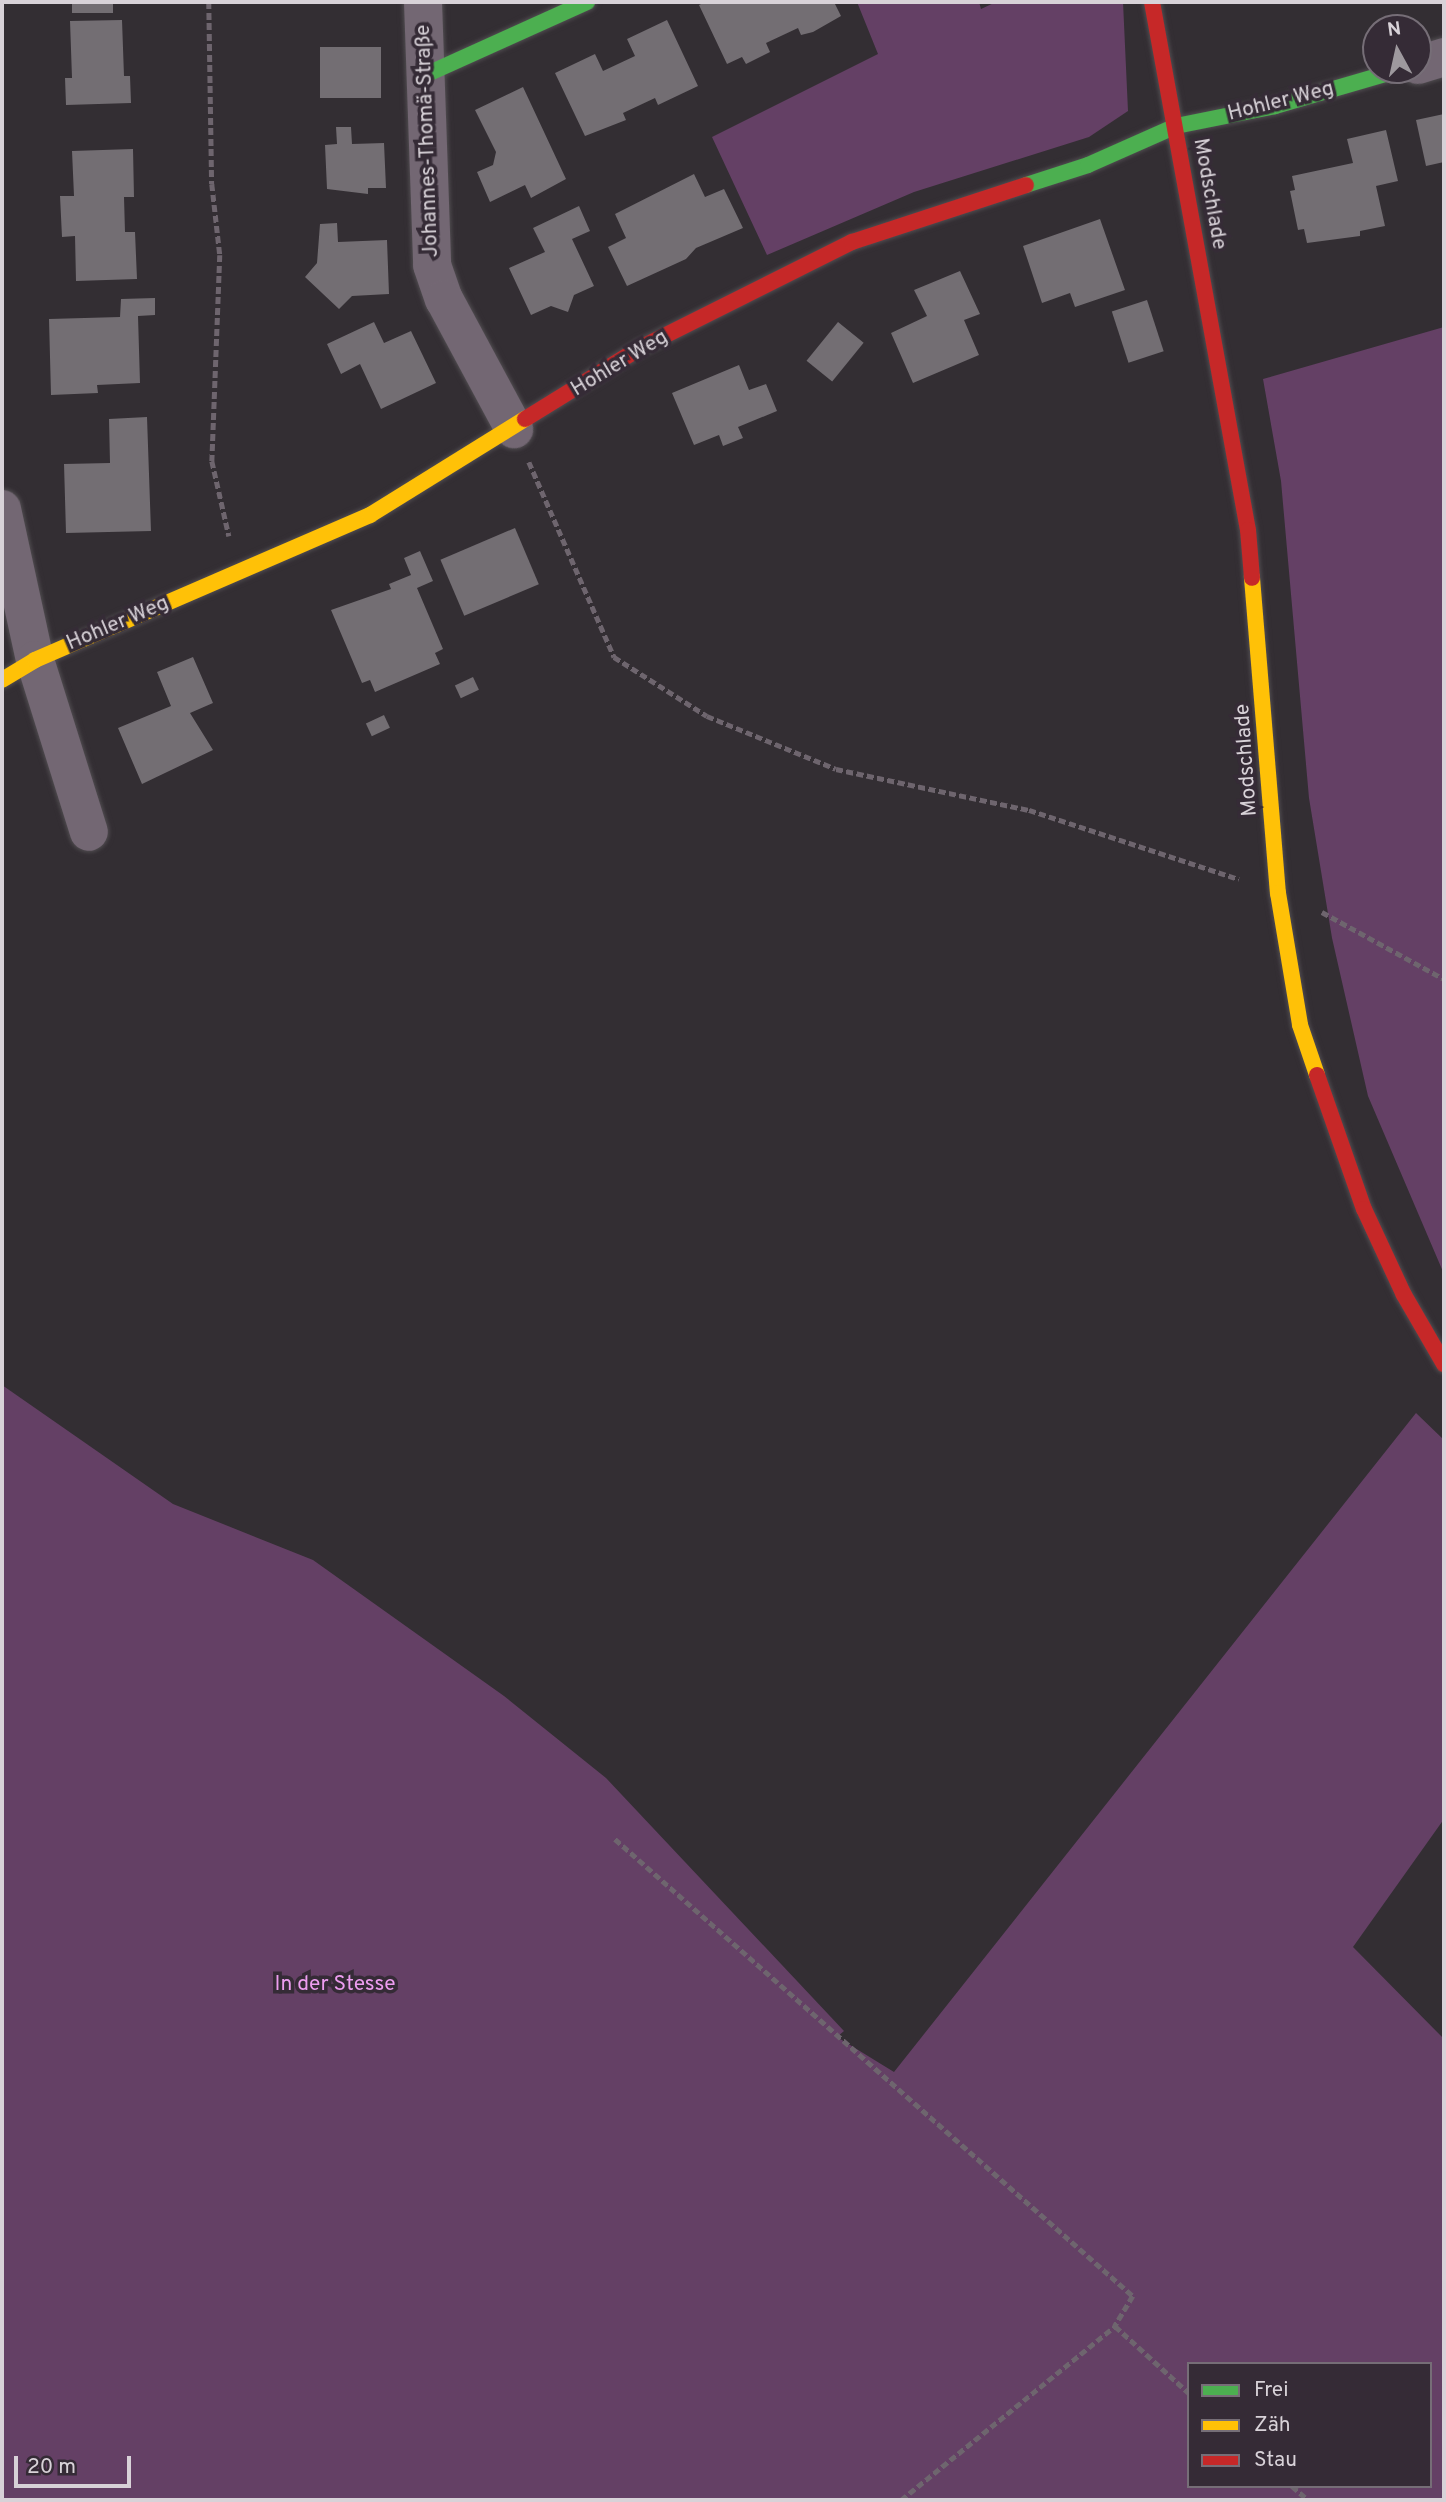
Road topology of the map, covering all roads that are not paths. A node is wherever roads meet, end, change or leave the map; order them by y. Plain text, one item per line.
1 (423, 2) edge
2 (587, 2) edge
3 (1153, 2) edge
4 (423, 76) junction
5 (1362, 81) edge
6 (1176, 126) junction
7 (514, 429) junction
8 (2, 509) edge
9 (35, 660) junction
10 (2, 680) edge
11 (89, 832) dead end
12 (1444, 1364) edge

1 - 4 street, Johannes-Thomä-Straße
2 - 4 street
3 - 6 street, Modschlade
4 - 7 street, Johannes-Thomä-Straße
5 - 6 street, Hohler Weg
6 - 7 street, Hohler Weg
6 - 12 street, Modschlade
7 - 9 street, Hohler Weg
8 - 9 street
9 - 10 street, Hohler Weg
9 - 11 street

